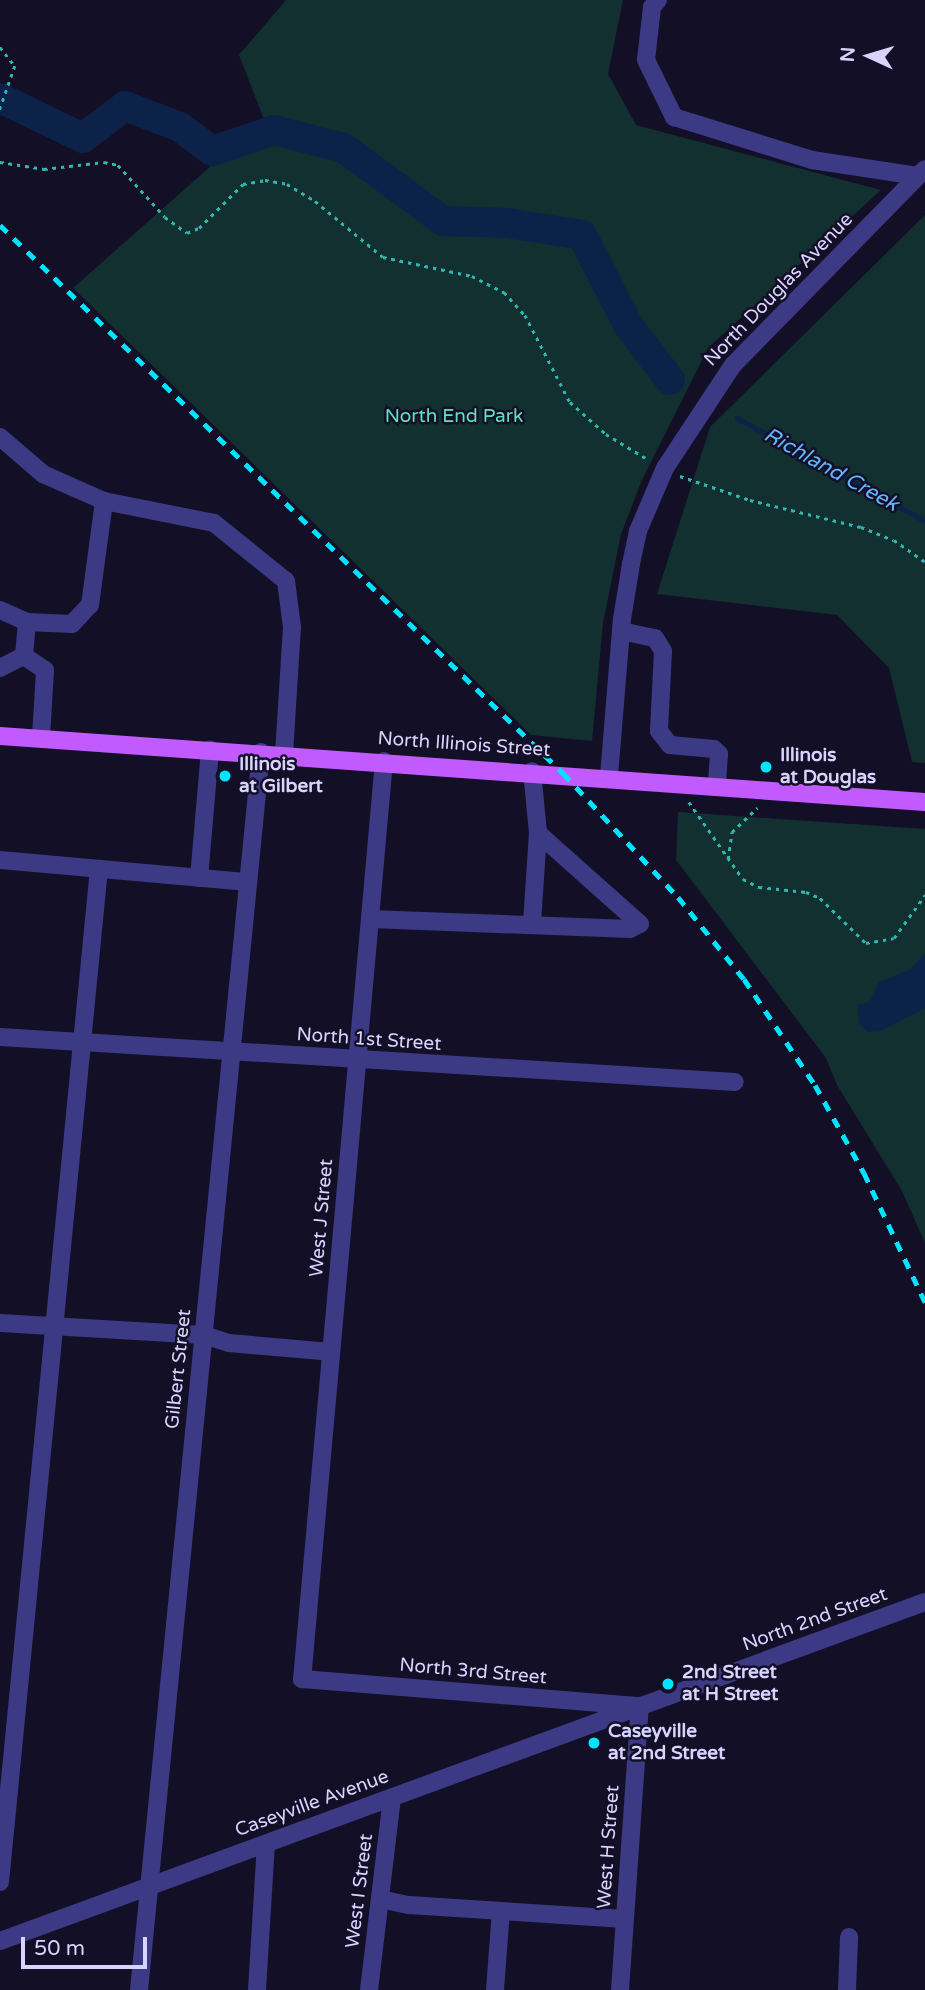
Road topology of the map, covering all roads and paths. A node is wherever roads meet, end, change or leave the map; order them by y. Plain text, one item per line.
1 (658, 0) edge
2 (0, 47) edge
3 (0, 109) edge
4 (0, 162) edge
5 (922, 172) edge
6 (0, 437) edge
7 (665, 468) junction
8 (104, 501) junction
9 (925, 562) edge
10 (0, 610) edge
11 (27, 622) junction
12 (621, 631) junction
13 (24, 656) junction
14 (0, 668) edge
15 (0, 736) edge
16 (41, 738) junction
17 (210, 749) junction
18 (261, 752) junction
19 (284, 754) junction
20 (383, 761) junction
21 (532, 771) junction
22 (610, 776) junction
23 (717, 785) junction
24 (777, 790) junction
25 (925, 802) edge
26 (694, 811) dead end
27 (538, 833) junction
28 (0, 860) edge
29 (729, 863) junction
30 (99, 869) junction
31 (199, 878) junction
32 (248, 882) junction
33 (925, 895) edge
34 (370, 919) junction
35 (532, 923) junction
36 (0, 1037) edge
37 (82, 1042) junction
38 (231, 1051) junction
39 (357, 1061) junction
40 (736, 1082) dead end
41 (0, 1323) edge
42 (52, 1324) junction
43 (204, 1335) junction
44 (331, 1352) junction
45 (925, 1602) edge
46 (302, 1679) joint
47 (640, 1706) junction
48 (391, 1797) junction
49 (266, 1844) junction
50 (0, 1882) edge
51 (149, 1884) junction
52 (380, 1899) junction
53 (500, 1911) junction
54 (625, 1919) junction
55 (849, 1937) dead end
56 (0, 1941) edge
57 (139, 1990) edge
58 (257, 1990) edge
59 (369, 1990) edge
60 (495, 1990) edge
61 (620, 1990) edge
62 (847, 1990) edge

1 - 5 street
2 - 3 path
4 - 7 path
5 - 7 street, North Douglas Avenue
6 - 8 street
7 - 9 path
7 - 12 street, North Douglas Avenue
8 - 11 street
8 - 19 street
10 - 11 street
11 - 13 street
12 - 22 street, North Douglas Avenue
12 - 23 street
13 - 14 street
13 - 16 street
15 - 16 main road, North Illinois Street
16 - 17 main road, North Illinois Street
17 - 18 main road, North Illinois Street
17 - 31 street
18 - 19 main road, North Illinois Street
18 - 32 street, Gilbert Street
19 - 20 main road, North Illinois Street
20 - 21 main road, North Illinois Street
20 - 34 street, West J Street
21 - 22 main road, North Illinois Street
21 - 27 street
22 - 23 main road, North Illinois Street
23 - 24 main road, North Illinois Street
24 - 25 main road, North Illinois Street
24 - 29 path
26 - 29 path
27 - 35 street
27 - 35 street
28 - 30 street
29 - 33 path
30 - 31 street
30 - 37 street
31 - 32 street
32 - 38 street, Gilbert Street
34 - 35 street
34 - 39 street, West J Street
36 - 37 street, North 1st Street
37 - 38 street, North 1st Street
37 - 42 street
38 - 39 street, North 1st Street
38 - 43 street, Gilbert Street
39 - 40 street, North 1st Street
39 - 44 street, West J Street
41 - 42 street
42 - 43 street
42 - 50 street
43 - 44 street
43 - 51 street, Gilbert Street
44 - 46 street, West J Street
45 - 47 street, North 2nd Street
46 - 47 street, North 3rd Street
47 - 48 street, Caseyville Avenue
47 - 54 street, West H Street
48 - 49 street, Caseyville Avenue
48 - 52 street, West I Street
49 - 51 street, Caseyville Avenue
49 - 58 street
51 - 56 street, Caseyville Avenue
51 - 57 street, Gilbert Street
52 - 53 street
52 - 59 street, West I Street
53 - 54 street
53 - 60 street
54 - 61 street, West H Street
55 - 62 street

